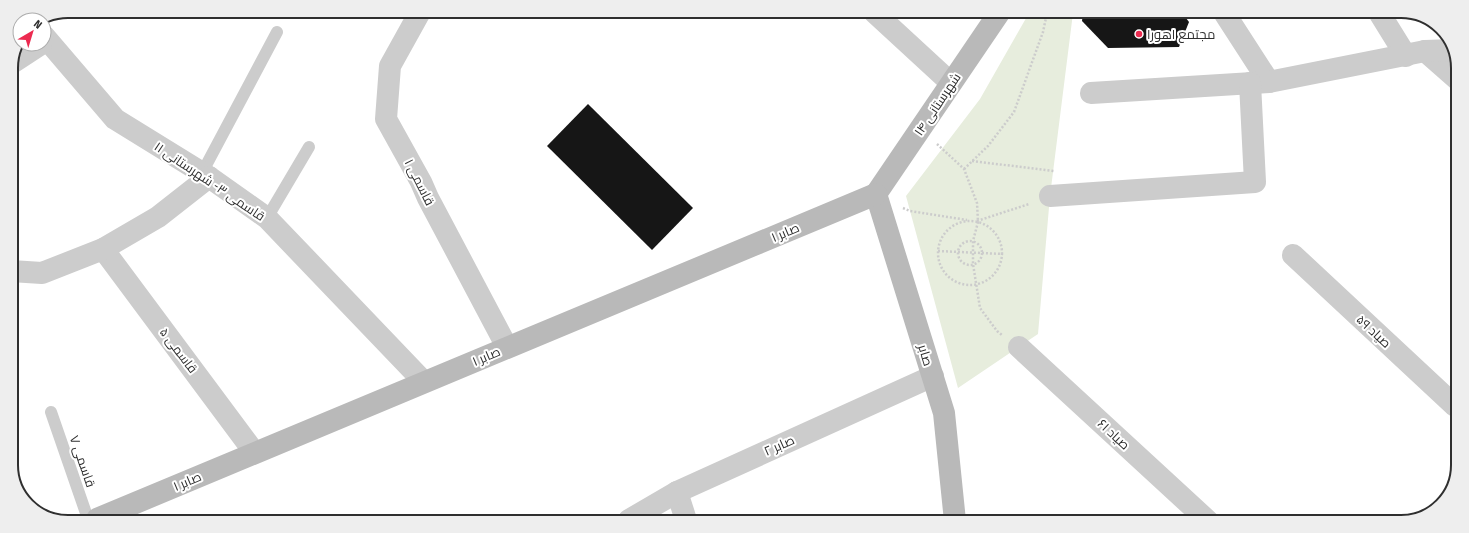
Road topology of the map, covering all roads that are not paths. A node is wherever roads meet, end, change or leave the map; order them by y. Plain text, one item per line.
1 (417, 18) edge
2 (883, 18) edge
3 (996, 18) edge
4 (1227, 18) edge
5 (1384, 18) edge
6 (277, 32) dead end
7 (52, 50) edge
8 (1447, 51) edge
9 (28, 52) edge
10 (1415, 54) junction
11 (19, 58) edge
12 (1451, 76) edge
13 (951, 83) junction
14 (1260, 83) junction
15 (1091, 93) dead end
16 (309, 147) dead end
17 (205, 175) junction
18 (876, 194) junction
19 (1050, 196) road end
20 (268, 218) junction
21 (103, 249) junction
22 (1293, 255) dead end
23 (18, 271) edge
24 (507, 347) junction
25 (1019, 347) road end
26 (933, 376) junction
27 (424, 382) junction
28 (1451, 401) edge
29 (51, 412) dead end
30 (254, 452) junction
31 (677, 492) junction
32 (87, 515) edge
33 (105, 515) edge
34 (638, 515) edge
35 (684, 515) edge
36 (954, 515) edge
37 (1201, 515) edge

1 - 24 street, قاسمی ۱
2 - 13 street
3 - 13 street, شهرستانی ۱۴
4 - 14 street
5 - 10 street
6 - 17 lane
7 - 17 street, قاسمی ۳- شهرستانی ۱۱
8 - 10 street
9 - 11 street
10 - 12 street
10 - 14 street
13 - 18 street, شهرستانی ۱۴
14 - 15 street
14 - 19 street
16 - 20 lane
17 - 20 street, قاسمی ۳- شهرستانی ۱۱
17 - 21 street
18 - 24 street, صابر ۱
18 - 26 street, صابر
20 - 27 street, قاسمی ۳- شهرستانی ۱۱
21 - 23 street
21 - 30 street, قاسمی ۵
22 - 28 street, صیاد ۵۹
24 - 27 street, صابر ۱
25 - 37 street, صیاد ۶۱
26 - 31 street, صابر ۲
26 - 36 street, صابر
27 - 30 street, صابر ۱
29 - 32 lane, قاسمی ۷
30 - 33 street, صابر ۱
31 - 34 street, صابر ۲
31 - 35 street

